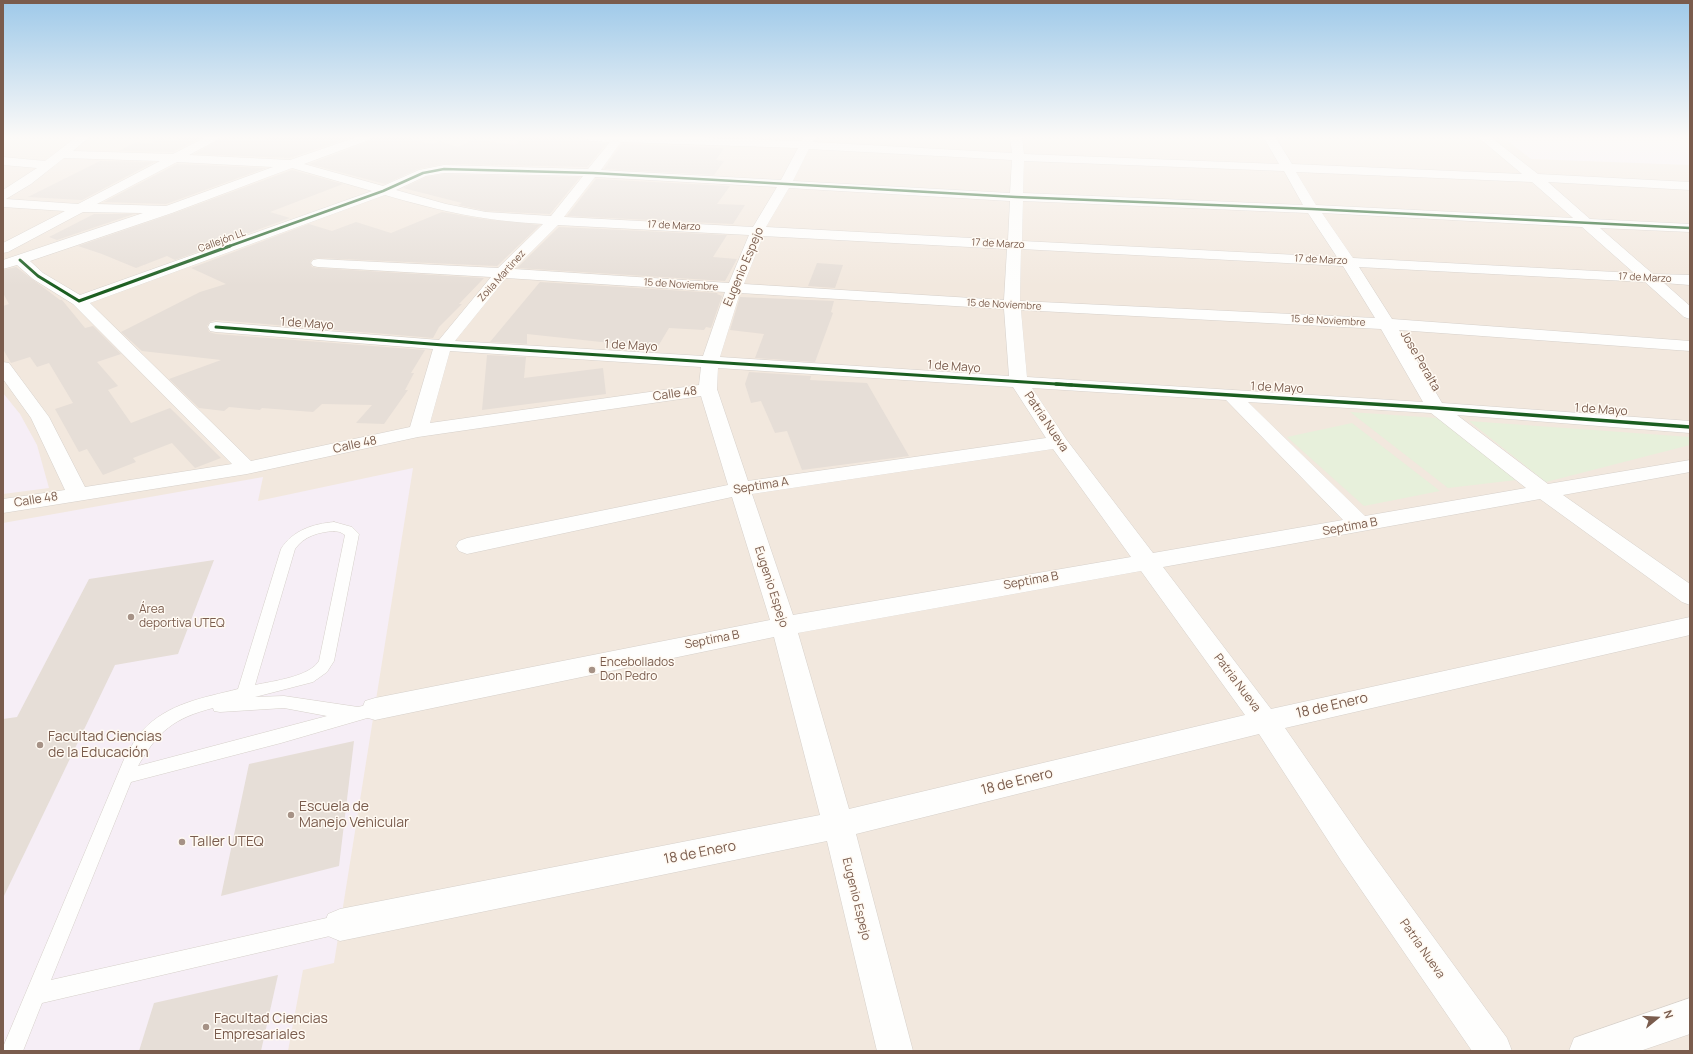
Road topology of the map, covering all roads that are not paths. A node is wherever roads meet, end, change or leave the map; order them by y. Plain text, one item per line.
1 (17, 187) edge
2 (121, 187) edge
3 (228, 187) edge
4 (372, 187) edge
5 (391, 187) edge
6 (582, 187) edge
7 (784, 187) edge
8 (855, 187) edge
9 (1016, 187) edge
10 (1299, 187) edge
11 (1546, 187) edge
12 (383, 191) junction
13 (3, 196) edge
14 (1016, 197) junction
15 (3, 203) edge
16 (82, 208) junction
17 (1312, 209) junction
18 (167, 210) junction
19 (555, 220) junction
20 (1587, 223) junction
21 (1690, 228) edge
22 (758, 230) junction
23 (1014, 244) junction
24 (3, 249) edge
25 (20, 260) junction
26 (1348, 262) junction
27 (318, 263) dead end
28 (3, 265) edge
29 (502, 273) junction
30 (1651, 278) junction
31 (1690, 280) edge
32 (734, 288) junction
33 (79, 301) junction
34 (1012, 305) junction
35 (1690, 314) edge
36 (1387, 324) junction
37 (216, 327) dead end
38 (443, 345) junction
39 (1690, 346) edge
40 (710, 360) junction
41 (3, 367) edge
42 (1019, 382) junction
43 (708, 389) junction
44 (1231, 395) junction
45 (1436, 408) junction
46 (1690, 427) edge
47 (418, 431) junction
48 (1058, 442) junction
49 (1690, 466) edge
50 (247, 468) junction
51 (739, 488) junction
52 (1546, 493) junction
53 (78, 494) junction
54 (3, 506) edge
55 (1361, 525) junction
56 (467, 546) dead end
57 (1146, 561) junction
58 (1690, 596) edge
59 (784, 626) junction
60 (1690, 626) edge
61 (245, 693) junction
62 (188, 708) junction
63 (374, 709) junction
64 (1265, 721) junction
65 (126, 776) junction
66 (838, 825) junction
67 (340, 925) joint
68 (35, 994) junction
69 (1690, 1016) edge
70 (12, 1051) edge
71 (895, 1051) edge
72 (1494, 1051) edge
73 (1587, 1051) edge

1 - 13 street
2 - 16 street
3 - 18 street
4 - 12 street, 17 de Marzo
5 - 12 street, Callejón LL
6 - 19 street, Zoila Martinez
7 - 22 street, Eugenio Espejo
8 - 14 street
9 - 14 street, Patria Nueva
10 - 17 street, Jose Peralta
11 - 20 street
12 - 19 street, 17 de Marzo
12 - 33 street, Callejón LL
14 - 17 street
14 - 23 street, Patria Nueva
15 - 16 street
16 - 18 street
16 - 24 street
17 - 20 street
17 - 26 street, Jose Peralta
18 - 25 street
19 - 22 street, 17 de Marzo
19 - 29 street, Zoila Martinez
20 - 21 street
20 - 30 street
22 - 23 street, 17 de Marzo
22 - 32 street, Eugenio Espejo
23 - 26 street, 17 de Marzo
23 - 34 street, Patria Nueva
25 - 28 street
25 - 33 street
26 - 30 street, 17 de Marzo
26 - 36 street, Jose Peralta
27 - 29 street, 15 de Noviembre
29 - 32 street, 15 de Noviembre
29 - 38 street, Zoila Martinez
30 - 31 street, 17 de Marzo
30 - 35 street
32 - 34 street, 15 de Noviembre
32 - 40 street, Eugenio Espejo
33 - 50 street
34 - 36 street, 15 de Noviembre
34 - 42 street, Patria Nueva
36 - 39 street, 15 de Noviembre
36 - 45 street, Jose Peralta
37 - 38 street, 1 de Mayo
38 - 40 street, 1 de Mayo
38 - 47 street, Zoila Martinez
40 - 42 street, 1 de Mayo
40 - 43 street, Eugenio Espejo
41 - 53 street
42 - 44 street, 1 de Mayo
42 - 48 street, Patria Nueva
43 - 47 street, Calle 48
43 - 51 street, Eugenio Espejo
44 - 45 street, 1 de Mayo
44 - 55 street
45 - 46 street, 1 de Mayo
45 - 52 street, Jose Peralta
47 - 50 street, Calle 48
48 - 51 street, Septima A
48 - 57 street, Patria Nueva
49 - 52 street, Septima B
50 - 53 street, Calle 48
51 - 56 street, Septima A
51 - 59 street, Eugenio Espejo
52 - 55 street, Septima B
52 - 58 street, Jose Peralta
53 - 54 street, Calle 48
55 - 57 street, Septima B
57 - 59 street, Septima B
57 - 64 street, Patria Nueva
59 - 63 street, Septima B
59 - 66 street, Eugenio Espejo
60 - 64 street, 18 de Enero
61 - 61 lane
61 - 62 lane
62 - 63 lane
62 - 65 lane
63 - 65 lane
64 - 66 street, 18 de Enero
64 - 72 street, Patria Nueva
65 - 68 lane
66 - 67 street, 18 de Enero
66 - 71 street, Eugenio Espejo
67 - 68 lane
68 - 70 lane
69 - 73 street

